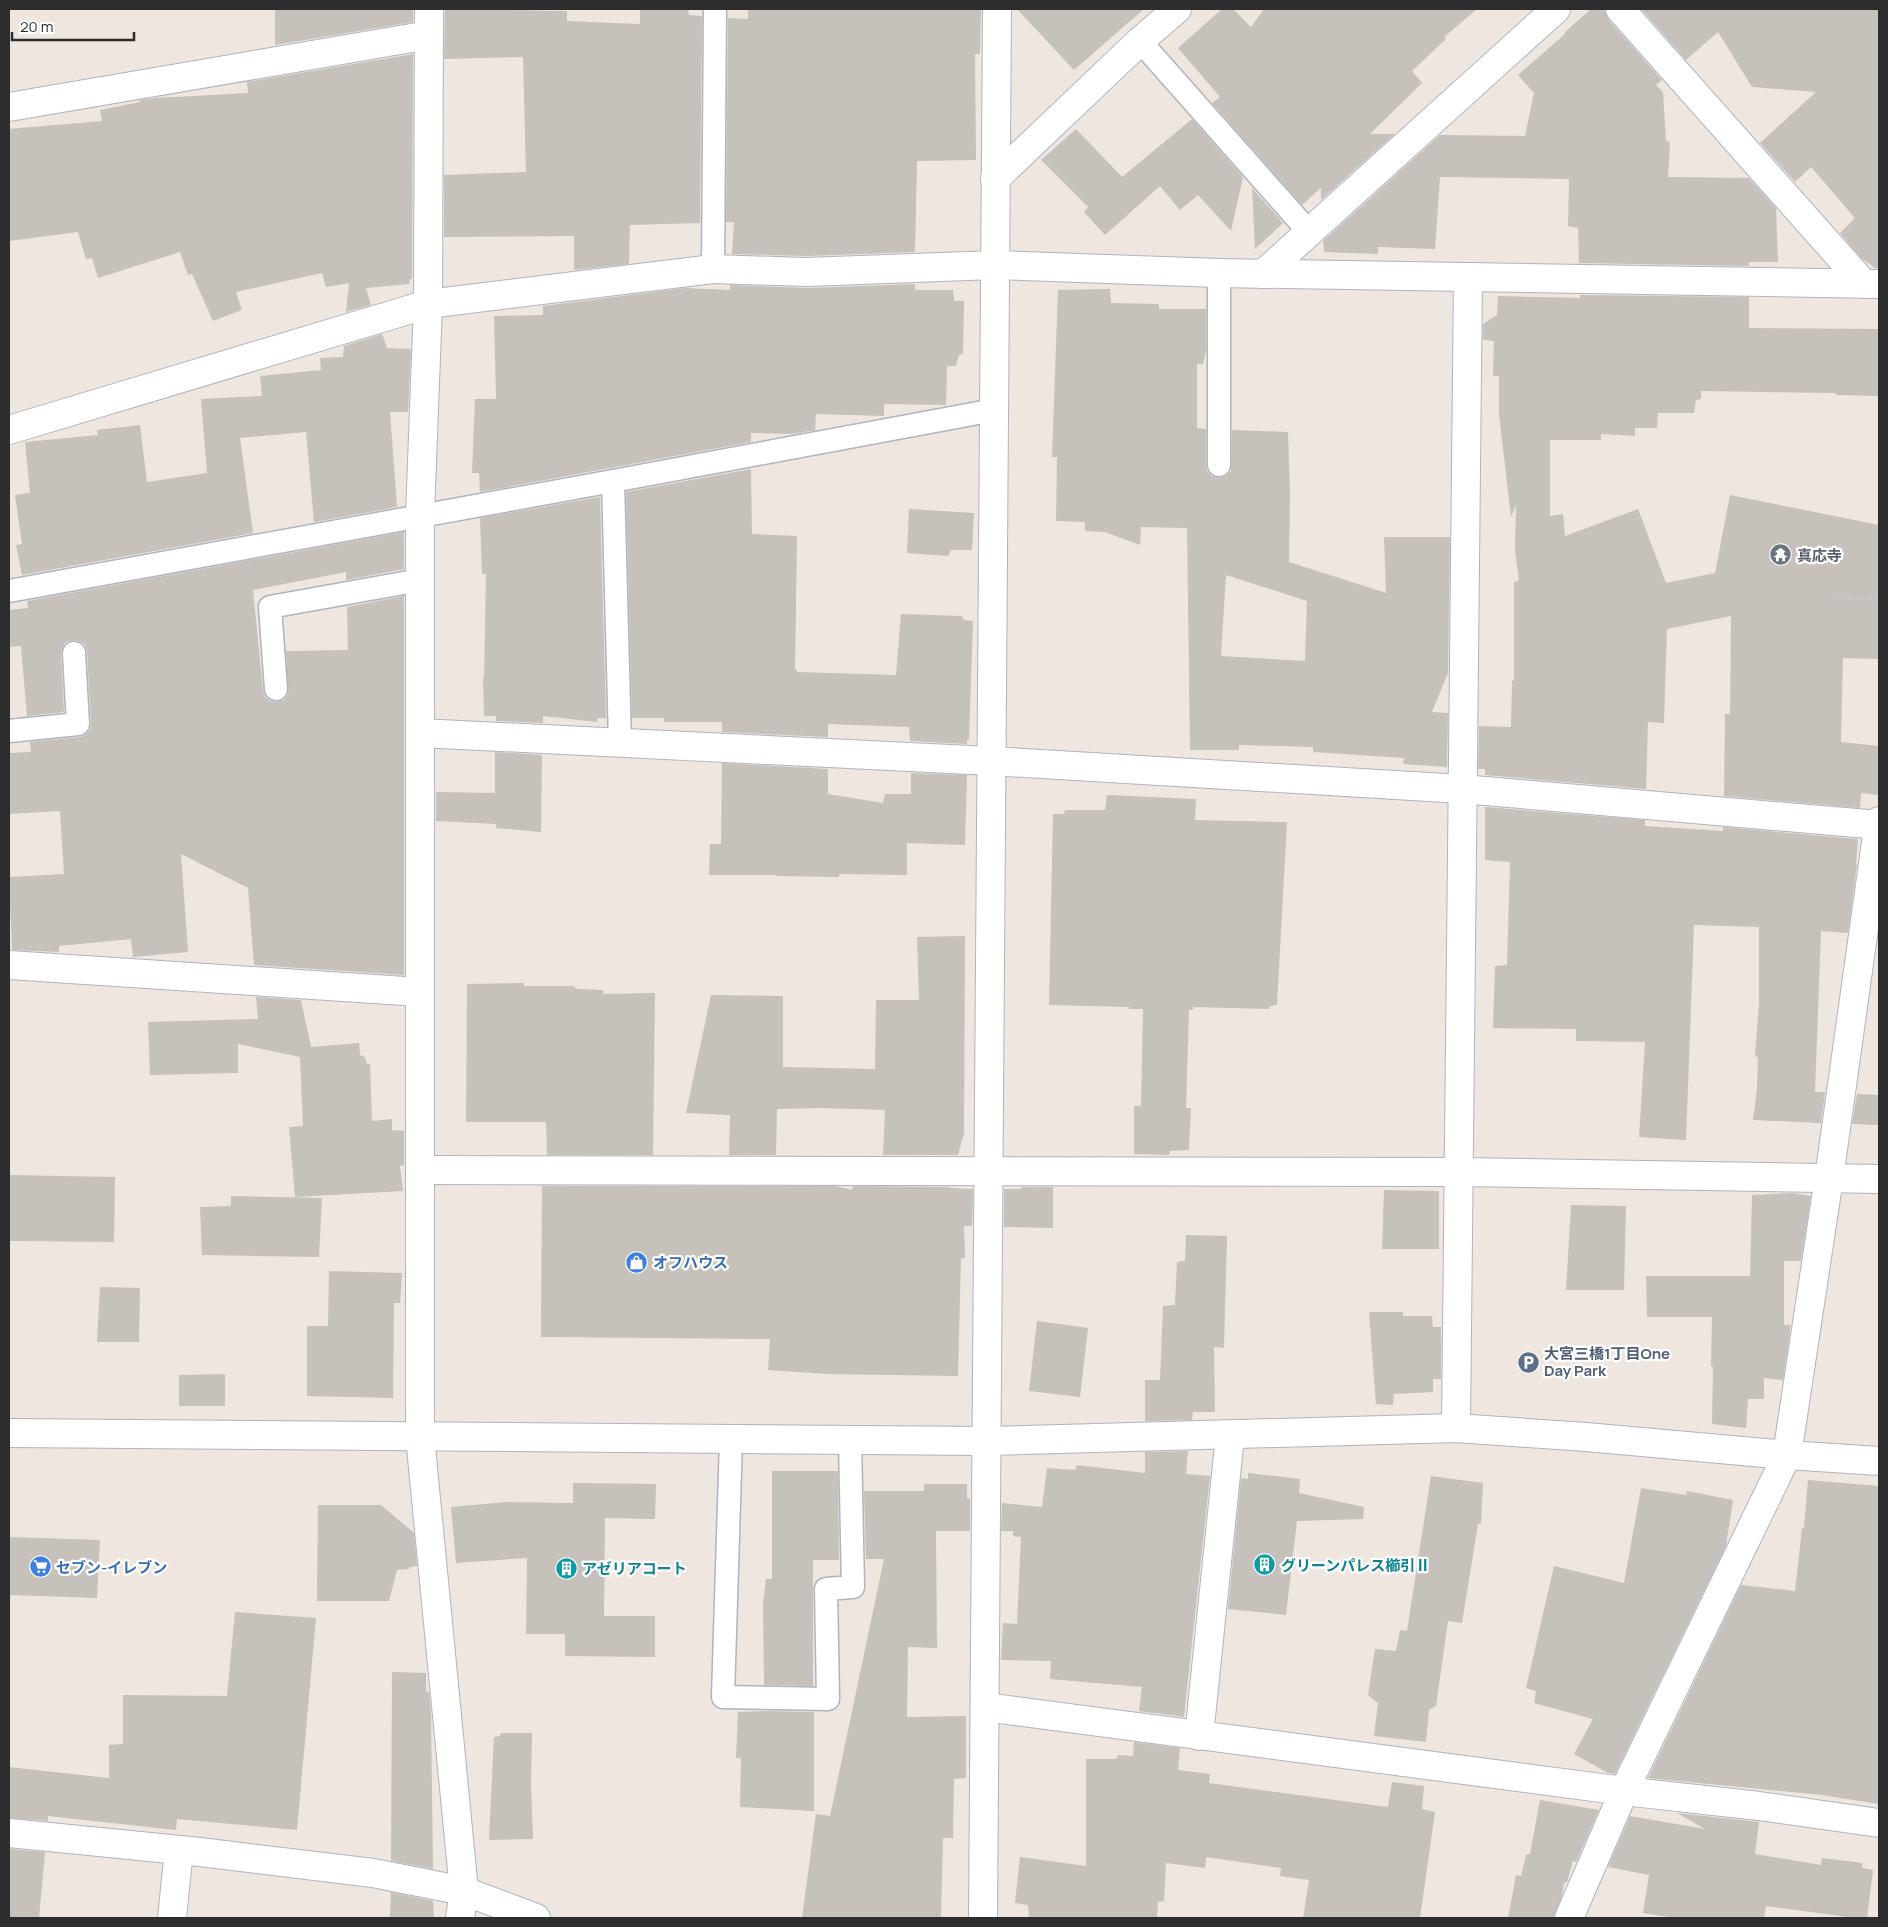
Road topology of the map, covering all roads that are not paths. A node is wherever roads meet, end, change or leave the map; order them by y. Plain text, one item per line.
1 (715, 9) edge
2 (997, 9) edge
3 (1177, 9) edge
4 (1556, 9) edge
5 (1620, 9) edge
6 (429, 22) edge
7 (1140, 41) junction
8 (9, 107) edge
9 (995, 179) junction
10 (1309, 232) junction
11 (995, 265) junction
12 (713, 269) junction
13 (1219, 273) junction
14 (1263, 274) junction
15 (1468, 277) junction
16 (1872, 284) edge
17 (428, 304) junction
18 (994, 410) junction
19 (9, 430) edge
20 (1219, 465) dead end
21 (612, 481) junction
22 (420, 515) junction
23 (420, 580) junction
24 (9, 591) edge
25 (74, 653) dead end
26 (276, 689) dead end
27 (9, 731) edge
28 (420, 733) junction
29 (620, 742) junction
30 (991, 761) junction
31 (1462, 789) junction
32 (1879, 824) edge
33 (9, 965) edge
34 (420, 992) junction
35 (420, 1170) junction
36 (988, 1170) junction
37 (1458, 1172) junction
38 (1829, 1178) junction
39 (1879, 1178) edge
40 (1456, 1428) junction
41 (9, 1433) edge
42 (1230, 1436) junction
43 (420, 1437) junction
44 (731, 1439) junction
45 (850, 1440) junction
46 (987, 1441) junction
47 (1786, 1455) junction
48 (1879, 1461) edge
49 (984, 1707) junction
50 (1199, 1736) junction
51 (1624, 1791) junction
52 (1879, 1823) edge
53 (9, 1833) edge
54 (179, 1850) junction
55 (464, 1892) junction
56 (172, 1918) edge
57 (460, 1918) edge
58 (536, 1918) edge
59 (983, 1918) edge
60 (1569, 1918) edge

1 - 12 lane
2 - 9 street
3 - 7 street
4 - 10 street
5 - 16 street
6 - 8 street
6 - 17 street
7 - 9 street
7 - 10 lane
9 - 11 street
10 - 14 street
11 - 12 street
11 - 13 street
11 - 18 street
12 - 17 street
13 - 14 street
13 - 20 lane
14 - 15 street
15 - 16 street
15 - 31 street
17 - 19 street
17 - 22 street
18 - 21 lane
18 - 30 street
21 - 22 lane
21 - 29 lane
22 - 23 street
22 - 24 lane
23 - 26 lane
23 - 28 street
25 - 27 lane
28 - 29 street
28 - 34 street
29 - 30 street
30 - 31 street
30 - 36 street
31 - 32 street
31 - 37 street
32 - 38 street
33 - 34 street
34 - 35 street
35 - 36 street
35 - 43 street
36 - 37 street
36 - 46 street
37 - 38 street
37 - 40 street
38 - 39 street
38 - 47 street
40 - 42 street
40 - 47 street
41 - 43 street
42 - 46 street
42 - 50 street
43 - 44 street
43 - 55 street
44 - 45 street
44 - 45 lane
45 - 46 street
46 - 49 street
47 - 48 street
47 - 51 street
49 - 50 street
49 - 59 street
50 - 51 street
51 - 52 street
51 - 60 street
53 - 54 street
54 - 55 street
54 - 56 street
55 - 57 street
55 - 58 street

